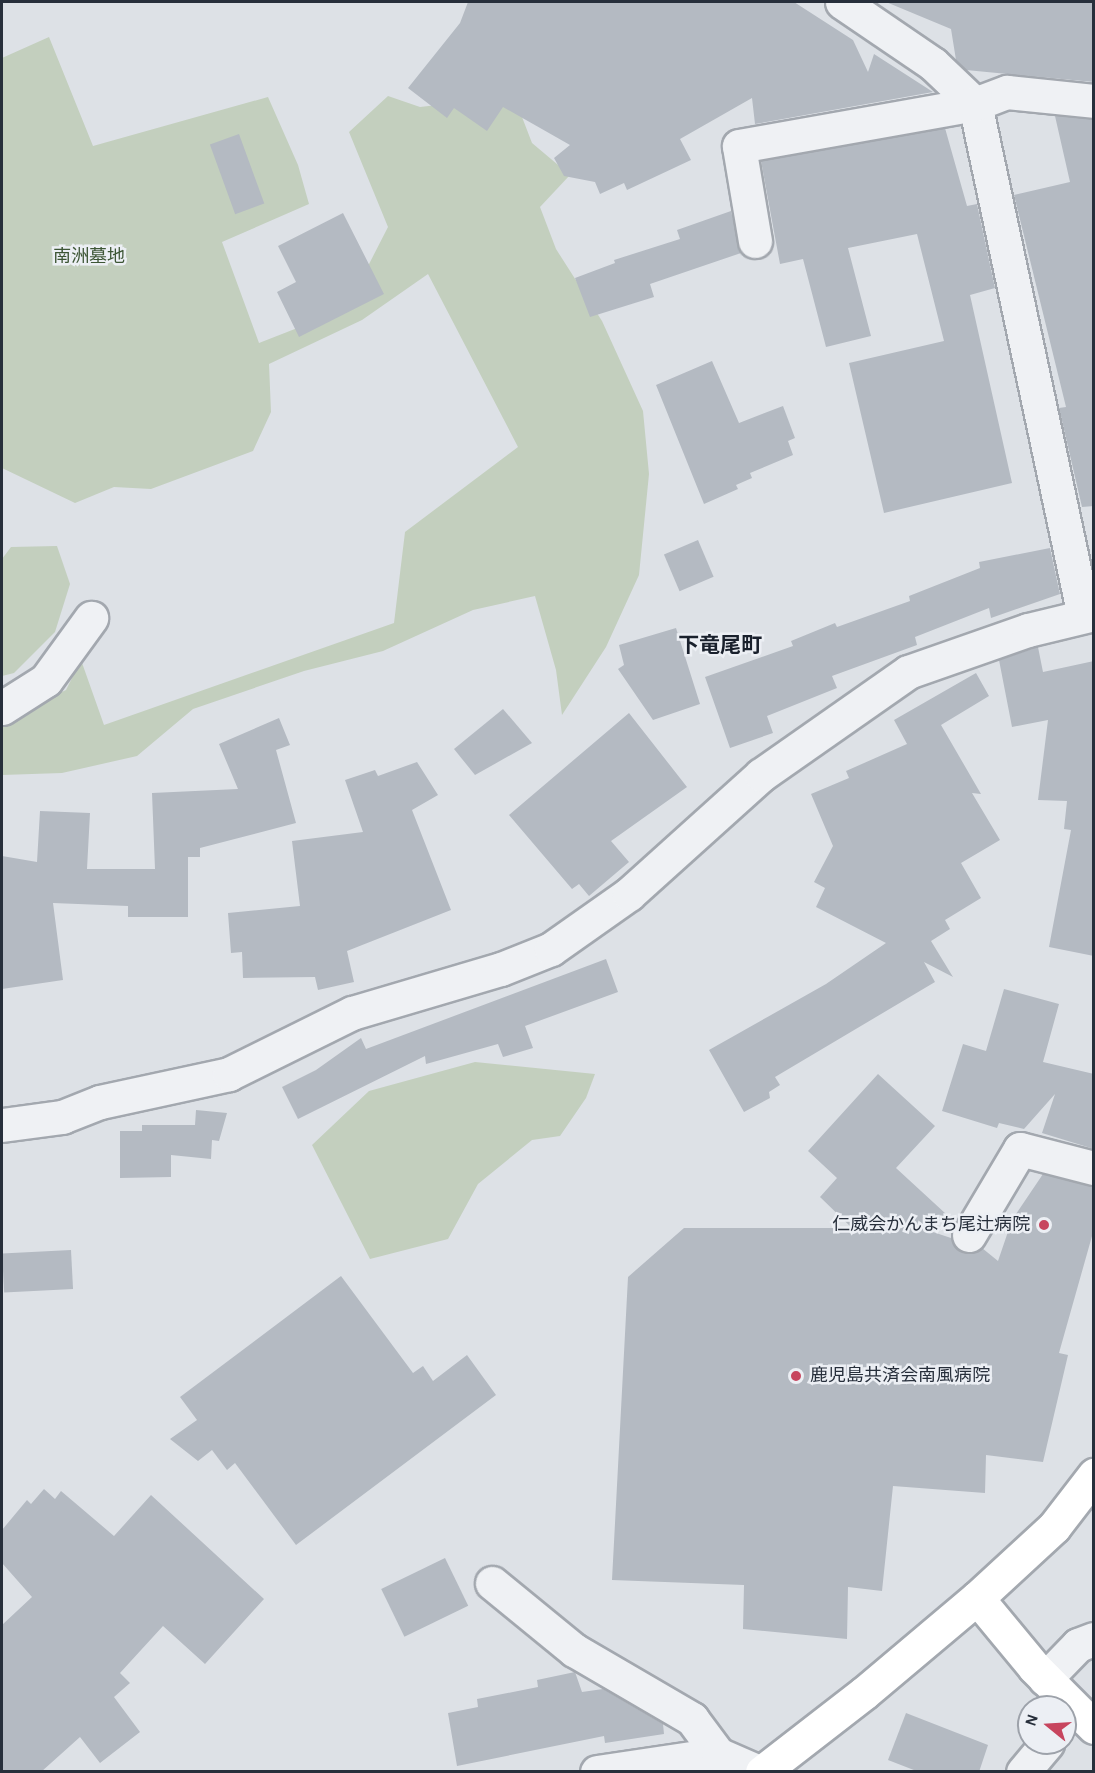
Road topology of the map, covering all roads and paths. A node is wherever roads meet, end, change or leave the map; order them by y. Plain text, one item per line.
1 (842, 2) edge
2 (1094, 101) edge
3 (975, 104) junction
4 (755, 241) dead end
5 (1089, 615) edge
6 (91, 618) dead end
7 (2, 708) edge
8 (2, 1125) edge
9 (1094, 1168) edge
10 (969, 1235) dead end
11 (1094, 1475) edge
12 (492, 1583) dead end
13 (977, 1598) junction
14 (1094, 1639) edge
15 (1045, 1678) junction
16 (1080, 1723) edge
17 (718, 1754) junction
18 (1033, 1755) edge
19 (597, 1772) edge
20 (760, 1772) edge
21 (1023, 1772) edge

1 - 3 street
2 - 3 street
3 - 4 street
3 - 5 street
5 - 8 street
6 - 7 street
9 - 10 street
11 - 13 street
12 - 17 street
13 - 15 street
13 - 20 street
14 - 15 street
15 - 16 street
17 - 19 street
17 - 20 street
18 - 21 street

